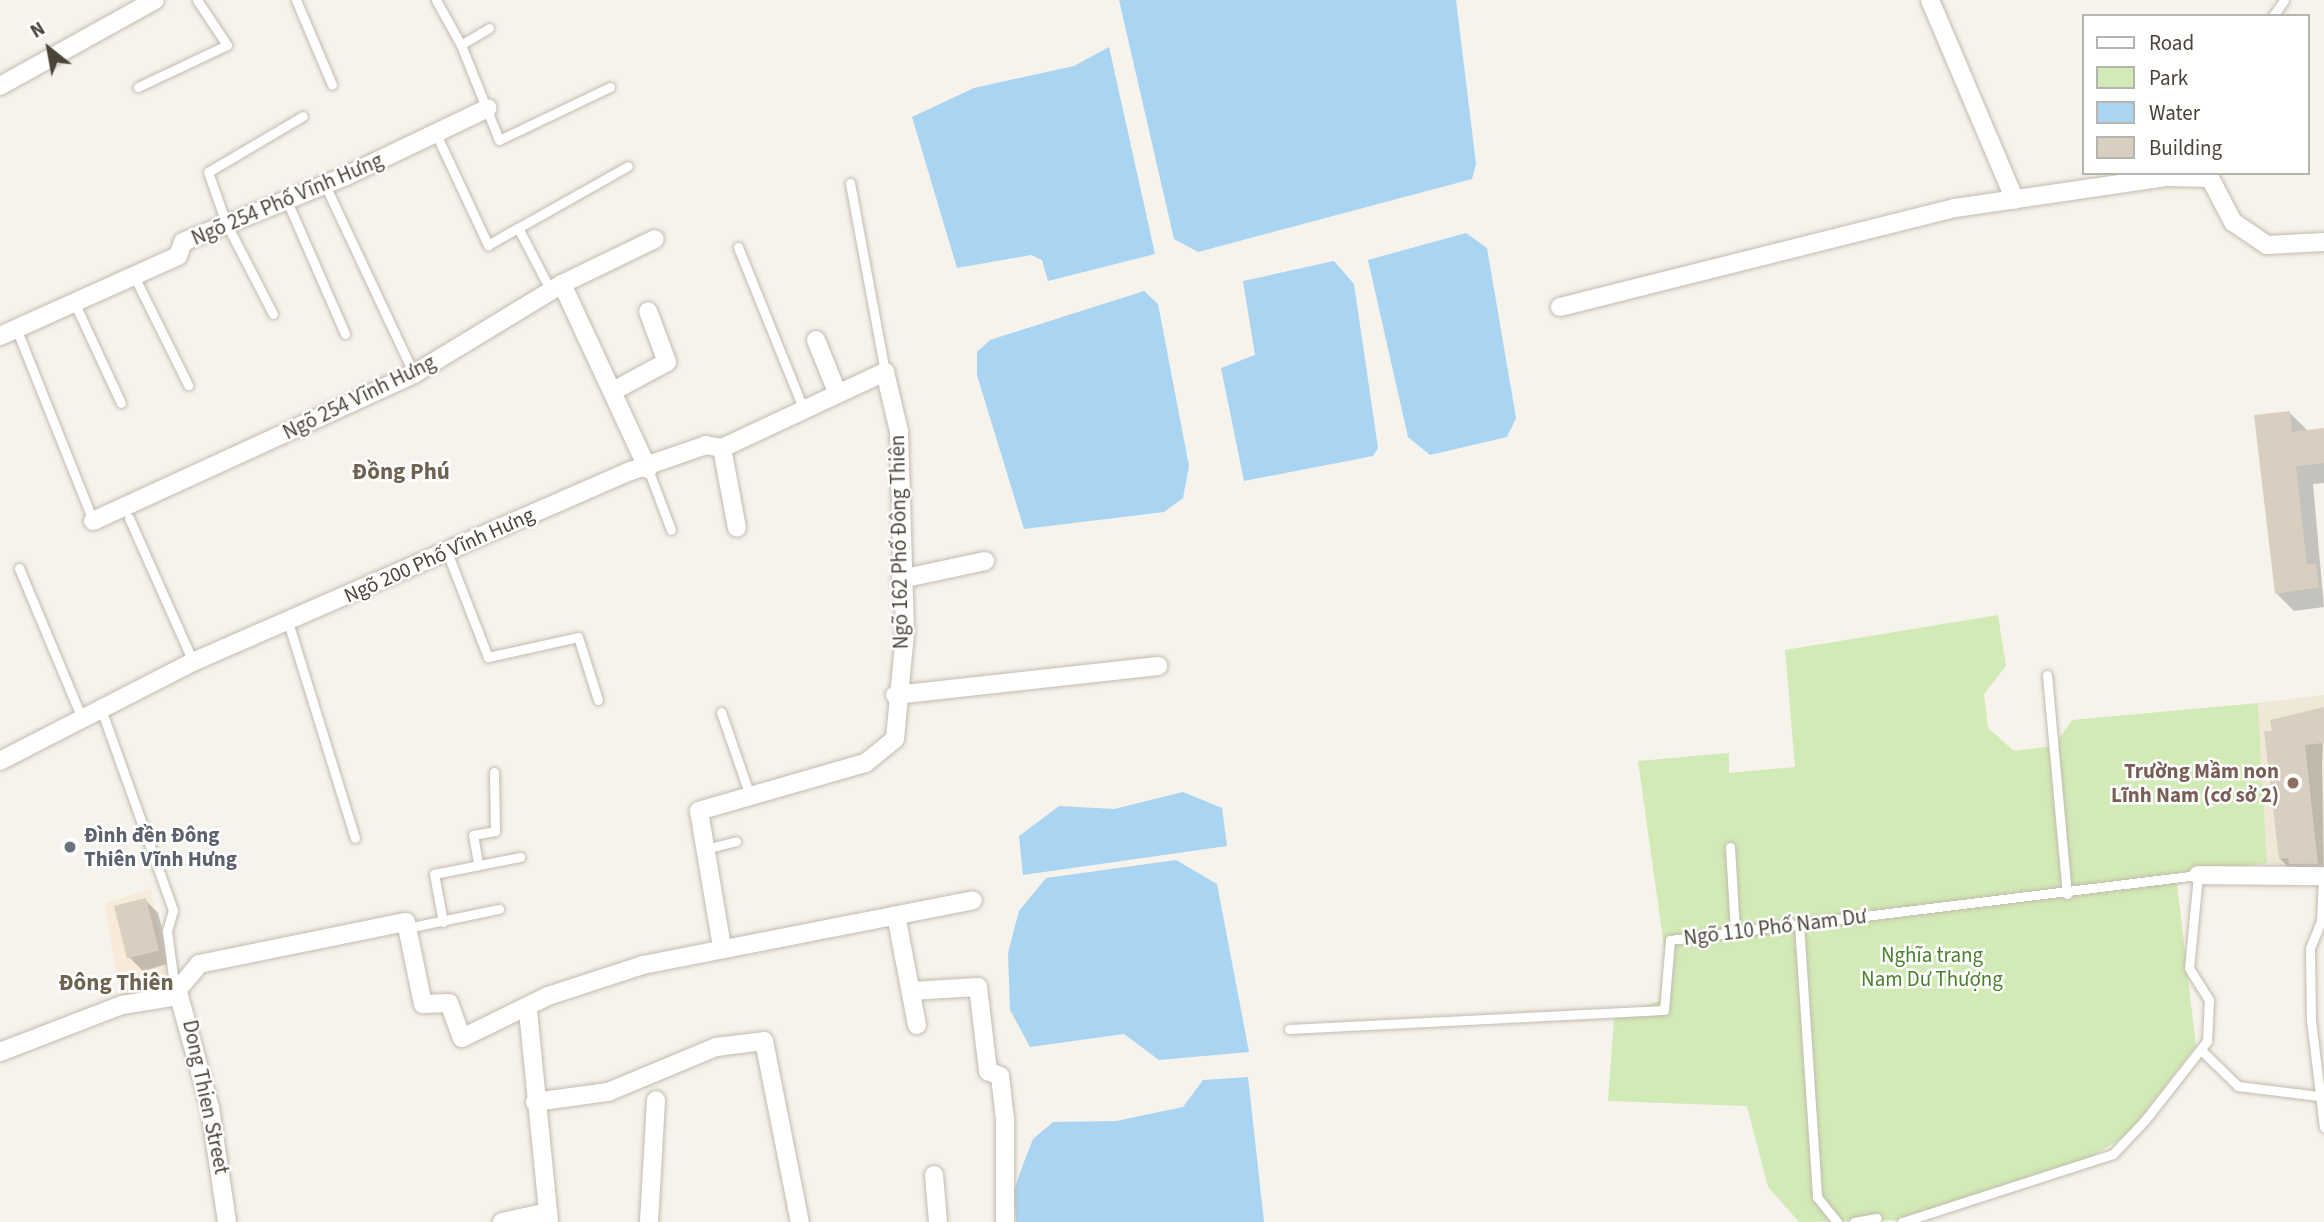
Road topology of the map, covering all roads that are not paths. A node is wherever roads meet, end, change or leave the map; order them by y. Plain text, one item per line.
1 (155, 0) edge
2 (197, 0) edge
3 (296, 0) edge
4 (436, 0) edge
5 (1930, 0) edge
6 (489, 28) dead end
7 (461, 44) junction
8 (332, 85) dead end
9 (0, 86) edge
10 (610, 86) dead end
11 (138, 87) dead end
12 (488, 108) junction
13 (303, 116) dead end
14 (436, 134) junction
15 (628, 166) dead end
16 (2212, 176) edge
17 (850, 183) dead end
18 (325, 185) junction
19 (2015, 200) junction
20 (287, 201) junction
21 (226, 223) junction
22 (518, 228) junction
23 (655, 239) dead end
24 (2324, 242) edge
25 (738, 247) dead end
26 (134, 276) junction
27 (557, 287) junction
28 (75, 304) junction
29 (1560, 307) dead end
30 (648, 311) dead end
31 (273, 314) dead end
32 (8, 332) edge
33 (345, 334) dead end
34 (816, 340) dead end
35 (885, 372) junction
36 (414, 374) junction
37 (188, 385) dead end
38 (615, 390) junction
39 (837, 392) junction
40 (121, 403) dead end
41 (803, 408) junction
42 (722, 448) junction
43 (648, 469) junction
44 (129, 518) dead end
45 (93, 521) joint
46 (737, 528) dead end
47 (671, 530) dead end
48 (447, 552) junction
49 (985, 561) dead end
50 (19, 568) dead end
51 (901, 579) junction
52 (288, 622) junction
53 (192, 662) junction
54 (1158, 666) dead end
55 (2047, 675) dead end
56 (895, 695) junction
57 (598, 700) dead end
58 (100, 705) junction
59 (720, 712) dead end
60 (81, 716) junction
61 (0, 761) edge
62 (494, 772) dead end
63 (749, 793) junction
64 (355, 838) dead end
65 (736, 841) dead end
66 (1730, 847) dead end
67 (704, 849) junction
68 (520, 857) dead end
69 (478, 863) junction
70 (2198, 876) junction
71 (2324, 876) edge
72 (2067, 894) junction
73 (973, 900) dead end
74 (499, 909) dead end
75 (896, 915) junction
76 (443, 922) junction
77 (1799, 924) junction
78 (407, 928) junction
79 (1735, 930) junction
80 (722, 947) junction
81 (911, 991) junction
82 (175, 993) junction
83 (528, 1011) junction
84 (917, 1025) dead end
85 (1289, 1029) dead end
86 (2202, 1051) junction
87 (0, 1052) edge
88 (2318, 1096) junction
89 (656, 1100) dead end
90 (536, 1102) junction
91 (2324, 1127) edge
92 (934, 1175) dead end
93 (548, 1217) edge
94 (1877, 1217) dead end
95 (227, 1222) edge
96 (502, 1222) edge
97 (649, 1222) edge
98 (799, 1222) edge
99 (938, 1222) edge
100 (1005, 1222) edge
101 (1837, 1222) edge
102 (1854, 1222) edge
103 (1902, 1222) edge

1 - 9 street
2 - 11 lane
3 - 8 lane
4 - 7 lane
5 - 19 street
6 - 7 lane
7 - 12 lane
10 - 12 lane
12 - 14 street, Ngõ 254 Phố Vĩnh Hưng
13 - 21 lane
14 - 18 street, Ngõ 254 Phố Vĩnh Hưng
14 - 22 lane
15 - 22 lane
16 - 19 street
16 - 24 street
17 - 35 lane
18 - 20 street, Ngõ 254 Phố Vĩnh Hưng
18 - 36 lane
19 - 29 street
20 - 21 street, Ngõ 254 Phố Vĩnh Hưng
20 - 33 lane
21 - 26 street, Ngõ 254 Phố Vĩnh Hưng
21 - 31 lane
22 - 27 lane
23 - 27 street, Ngõ 254 Vĩnh Hưng
25 - 41 lane
26 - 28 street, Ngõ 254 Phố Vĩnh Hưng
26 - 37 lane
27 - 36 street, Ngõ 254 Vĩnh Hưng
27 - 38 street
28 - 32 street, Ngõ 254 Phố Vĩnh Hưng
28 - 40 lane
30 - 38 street
32 - 45 lane, Ngõ 254 Phố Vĩnh Hưng
34 - 39 street
35 - 39 street, Ngõ 200 Phố Vĩnh Hưng
35 - 51 street, Ngõ 162 Phố Đông Thiên
36 - 45 street, Ngõ 254 Vĩnh Hưng
38 - 43 street
39 - 41 street, Ngõ 200 Phố Vĩnh Hưng
41 - 42 street, Ngõ 200 Phố Vĩnh Hưng
42 - 43 street, Ngõ 200 Phố Vĩnh Hưng
42 - 46 street
43 - 47 lane
43 - 48 street, Ngõ 200 Phố Vĩnh Hưng
44 - 53 lane
48 - 52 street, Ngõ 200 Phố Vĩnh Hưng
48 - 57 lane
49 - 51 street
50 - 60 lane
51 - 56 street, Ngõ 162 Phố Đông Thiên
52 - 53 street, Ngõ 200 Phố Vĩnh Hưng
52 - 64 lane
53 - 58 street, Ngõ 200 Phố Vĩnh Hưng
54 - 56 street
55 - 72 lane
56 - 63 street, Ngõ 162 Phố Đông Thiên
58 - 60 street, Ngõ 200 Phố Vĩnh Hưng
58 - 82 lane
59 - 63 lane
60 - 61 street, Ngõ 200 Phố Vĩnh Hưng
62 - 69 lane
63 - 67 street, Ngõ 162 Phố Đông Thiên
65 - 67 lane
66 - 79 lane
67 - 80 street, Ngõ 162 Phố Đông Thiên
68 - 69 lane
69 - 76 lane
70 - 71 street, Ngõ 110 Phố Nam Dư
70 - 72 lane, Ngõ 110 Phố Nam Dư
70 - 86 lane
71 - 88 lane
72 - 77 lane, Ngõ 110 Phố Nam Dư
73 - 75 street
74 - 76 lane
75 - 80 street
75 - 81 street
76 - 78 lane
77 - 79 lane, Ngõ 110 Phố Nam Dư
77 - 101 lane
78 - 82 street
78 - 83 street
79 - 85 lane, Ngõ 110 Phố Nam Dư
80 - 83 street
81 - 84 street
81 - 100 street
82 - 87 street, Dong Thien Street
82 - 95 street, Dong Thien Street
83 - 90 street
86 - 88 lane
86 - 103 lane
88 - 91 lane
89 - 97 street
90 - 93 street
90 - 98 street
92 - 99 street
93 - 96 street
94 - 102 lane

